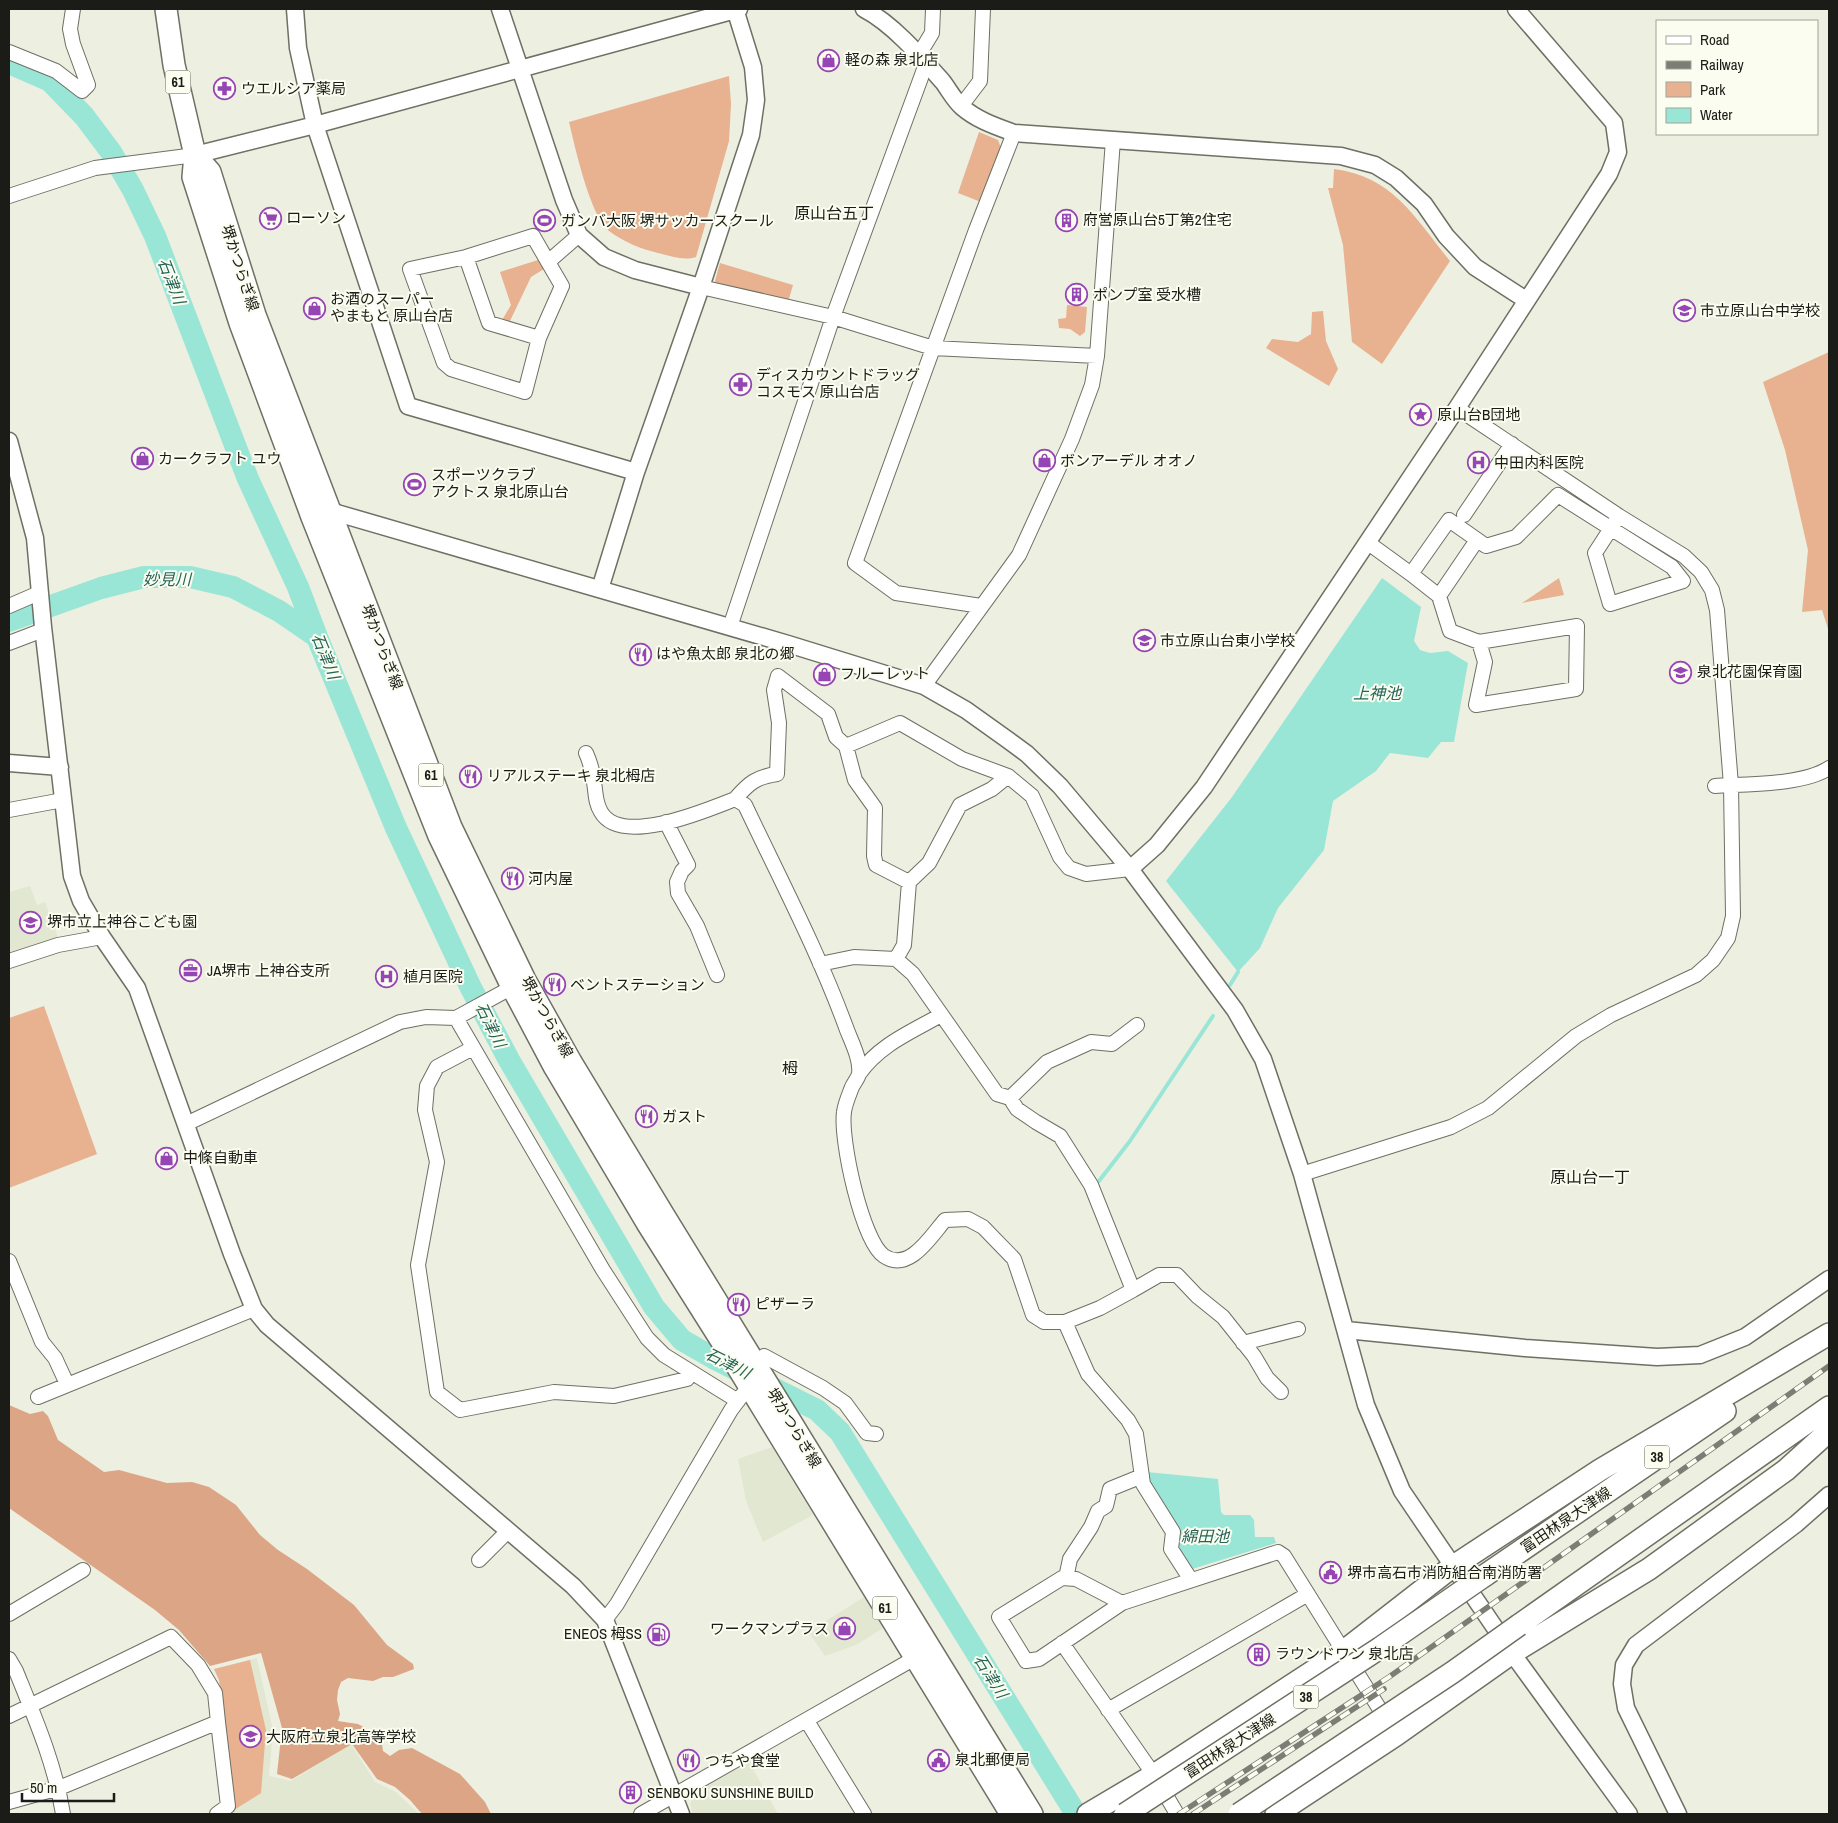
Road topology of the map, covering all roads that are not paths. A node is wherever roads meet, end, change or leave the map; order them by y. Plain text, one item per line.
1 (73, 9) edge
2 (166, 9) edge
3 (295, 9) edge
4 (500, 9) edge
5 (736, 9) edge
6 (864, 9) edge
7 (933, 9) edge
8 (983, 9) edge
9 (1516, 9) edge
10 (9, 52) edge
11 (922, 60) junction
12 (519, 68) junction
13 (961, 106) junction
14 (316, 124) junction
15 (1014, 133) junction
16 (1113, 140) junction
17 (196, 155) junction
18 (9, 196) edge
19 (579, 235) junction
20 (466, 257) junction
21 (548, 262) junction
22 (701, 287) junction
23 (1526, 300) junction
24 (833, 317) junction
25 (539, 338) junction
26 (932, 348) junction
27 (1097, 356) junction
28 (1457, 408) junction
29 (9, 441) edge
30 (1512, 444) junction
31 (636, 472) junction
32 (321, 514) junction
33 (1464, 515) dead end
34 (1615, 522) junction
35 (1477, 540) junction
36 (1367, 542) junction
37 (1411, 574) junction
38 (600, 588) junction
39 (40, 596) junction
40 (1439, 596) junction
41 (9, 606) edge
42 (981, 606) junction
43 (730, 627) junction
44 (43, 629) junction
45 (1479, 642) junction
46 (9, 643) edge
47 (924, 686) junction
48 (846, 746) junction
49 (586, 752) dead end
50 (9, 763) edge
51 (60, 767) junction
52 (1829, 768) edge
53 (1008, 776) junction
54 (1731, 785) junction
55 (1714, 786) dead end
56 (735, 799) junction
57 (63, 800) junction
58 (9, 810) edge
59 (666, 822) junction
60 (1130, 869) junction
61 (909, 882) junction
62 (102, 937) junction
63 (896, 959) junction
64 (9, 961) edge
65 (820, 964) junction
66 (717, 975) dead end
67 (512, 987) junction
68 (941, 1015) junction
69 (459, 1016) junction
70 (1137, 1026) dead end
71 (472, 1048) junction
72 (859, 1074) junction
73 (1010, 1098) junction
74 (186, 1124) junction
75 (1302, 1174) junction
76 (9, 1261) edge
77 (1829, 1279) edge
78 (1133, 1290) junction
79 (254, 1309) junction
80 (1065, 1322) junction
81 (1298, 1329) dead end
82 (1346, 1330) junction
83 (1829, 1335) edge
84 (1243, 1343) junction
85 (691, 1373) junction
86 (751, 1380) junction
87 (67, 1384) junction
88 (1281, 1392) dead end
89 (38, 1397) dead end
90 (1829, 1407) edge
91 (1829, 1431) edge
92 (876, 1434) dead end
93 (1142, 1476) junction
94 (1829, 1495) edge
95 (508, 1531) junction
96 (479, 1560) dead end
97 (1452, 1567) junction
98 (83, 1570) dead end
99 (1066, 1578) junction
100 (1191, 1580) junction
101 (1308, 1594) junction
102 (1122, 1603) junction
103 (9, 1614) edge
104 (605, 1620) junction
105 (1062, 1643) junction
106 (1344, 1651) junction
107 (1512, 1652) junction
108 (914, 1658) junction
109 (9, 1659) edge
110 (30, 1706) junction
111 (1108, 1710) junction
112 (9, 1716) edge
113 (807, 1721) junction
114 (218, 1722) junction
115 (1396, 1735) junction
116 (1154, 1775) junction
117 (59, 1788) junction
118 (674, 1794) junction
119 (9, 1802) edge
120 (1093, 1811) edge
121 (63, 1814) edge
122 (217, 1814) edge
123 (641, 1814) edge
124 (681, 1814) edge
125 (864, 1814) edge
126 (1010, 1814) edge
127 (1032, 1814) edge
128 (1125, 1814) edge
129 (1177, 1814) edge
130 (1239, 1814) edge
131 (1276, 1814) edge
132 (1629, 1814) edge
133 (1678, 1814) edge

1 - 10 street
2 - 17 main road, 堺かつらぎ線 / 61
3 - 14 street
4 - 12 street
5 - 12 street
5 - 22 street
6 - 11 street
7 - 11 street
8 - 13 street
9 - 23 street
11 - 13 street
11 - 24 street
12 - 14 street
12 - 19 street
13 - 15 street
14 - 17 street
14 - 31 street
15 - 16 street
15 - 26 street
16 - 23 street
16 - 27 street
17 - 18 street
17 - 32 main road, 堺かつらぎ線 / 61
19 - 21 street
19 - 22 street
20 - 21 street
20 - 25 street
20 - 25 street
21 - 25 street
22 - 24 street
22 - 31 street
23 - 28 street
24 - 26 street
24 - 43 street
26 - 27 street
26 - 42 street
27 - 42 street
28 - 30 street
28 - 36 street
29 - 39 street
30 - 33 street
30 - 34 street
31 - 38 street
32 - 38 street
32 - 67 main road, 堺かつらぎ線 / 61
34 - 34 street
34 - 35 street
34 - 54 street
35 - 37 street
35 - 40 street
36 - 37 street
36 - 60 street
37 - 40 street
38 - 43 street
39 - 41 street
39 - 44 street
40 - 45 street
42 - 47 street
43 - 47 street
44 - 46 street
44 - 51 street
45 - 45 street
47 - 60 street
48 - 53 street
48 - 56 street
48 - 61 street
49 - 59 street
50 - 51 street
51 - 57 street
52 - 54 street
53 - 60 street
53 - 61 street
54 - 55 street
54 - 75 street
56 - 59 street
56 - 65 street
57 - 58 street
57 - 62 street
59 - 66 street
60 - 75 street
61 - 63 street
62 - 64 street
62 - 74 street
63 - 65 street
63 - 68 street
65 - 72 street
67 - 69 street
67 - 86 main road, 堺かつらぎ線 / 61
67 - 86 main road, 堺かつらぎ線 / 61
68 - 72 street
68 - 73 street
69 - 71 street
69 - 74 street
70 - 73 street
71 - 85 street
71 - 85 street
72 - 80 street
73 - 78 street
74 - 79 street
75 - 82 street
76 - 87 street
77 - 82 street
78 - 80 street
78 - 84 street
79 - 87 street
79 - 95 street
80 - 93 street
81 - 84 street
82 - 97 street
83 - 97 main road
83 - 128 main road, 富田林泉大津線 / 38, bridge
84 - 88 street
85 - 86 street
86 - 92 street
86 - 104 street
86 - 108 main road, 堺かつらぎ線 / 61
86 - 127 main road, 堺かつらぎ線 / 61
87 - 89 street
90 - 130 main road, bridge
91 - 107 main road
93 - 99 street
93 - 100 street
94 - 133 street
95 - 96 street
95 - 104 street
97 - 106 main road
97 - 107 street
98 - 103 street
99 - 102 street
99 - 105 street
100 - 101 street
100 - 102 street
101 - 106 street
101 - 111 street
102 - 105 street
104 - 118 street
105 - 111 street
106 - 115 street
106 - 116 main road
107 - 115 main road
107 - 132 street
108 - 113 street
108 - 126 main road, 堺かつらぎ線 / 61
109 - 110 street
110 - 112 street
110 - 114 street
110 - 117 street
111 - 116 street
113 - 118 street
113 - 125 street
114 - 117 street
114 - 122 street
115 - 131 main road
116 - 120 main road
116 - 129 street
117 - 119 street
117 - 121 street
118 - 123 street
118 - 124 street

